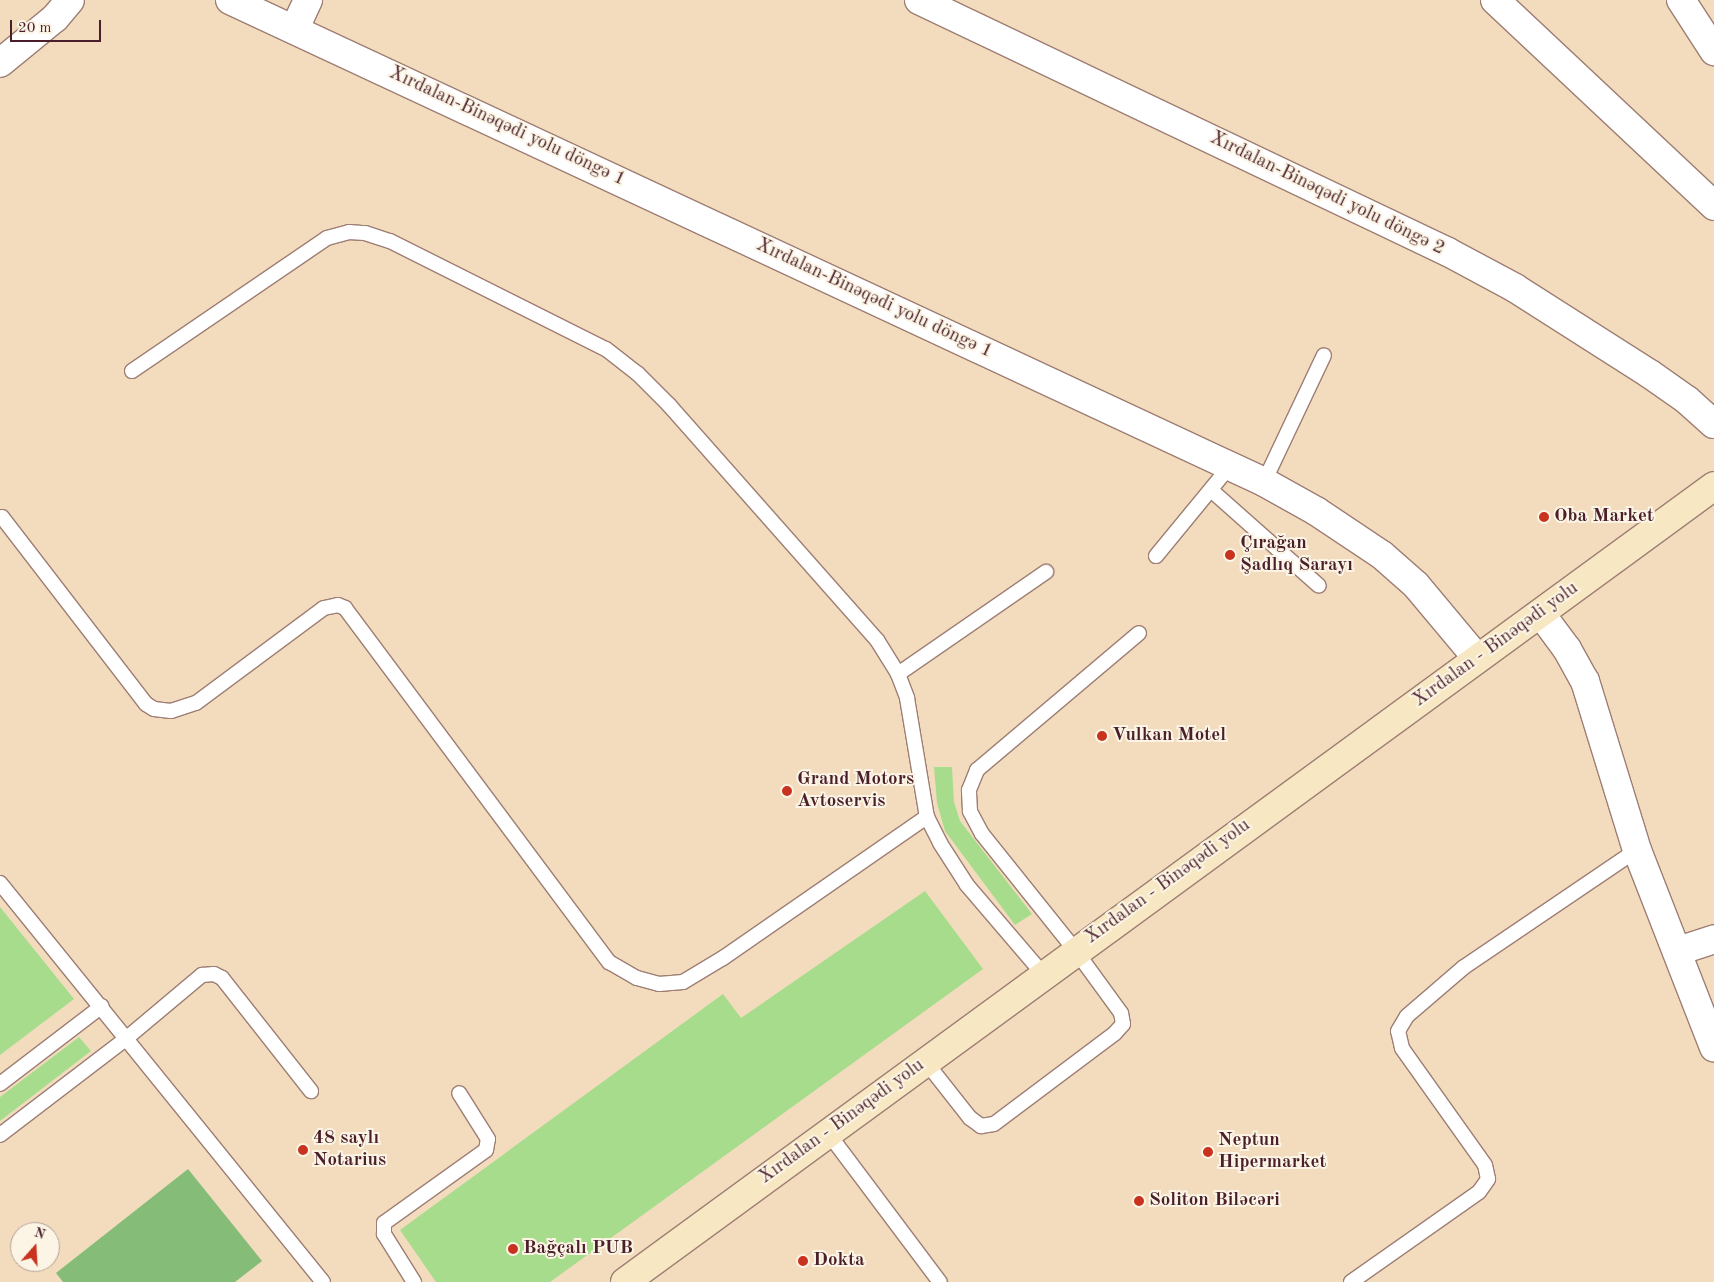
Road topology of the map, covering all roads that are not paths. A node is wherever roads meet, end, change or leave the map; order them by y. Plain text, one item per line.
1 (70, 0) edge
2 (230, 0) edge
3 (308, 0) edge
4 (919, 0) edge
5 (1495, 0) edge
6 (1681, 0) edge
7 (295, 28) junction
8 (1714, 51) edge
9 (0, 63) edge
10 (1714, 206) edge
11 (1324, 355) dead end
12 (132, 371) dead end
13 (1714, 424) edge
14 (1230, 466) junction
15 (1264, 482) junction
16 (1714, 486) edge
17 (1211, 490) junction
18 (2, 517) dead end
19 (1156, 556) dead end
20 (1046, 572) dead end
21 (1320, 586) dead end
22 (1541, 614) junction
23 (1139, 633) dead end
24 (1477, 658) junction
25 (898, 674) junction
26 (927, 817) junction
27 (1637, 850) junction
28 (0, 883) edge
29 (1714, 939) edge
30 (1075, 950) junction
31 (1678, 951) junction
32 (1042, 974) junction
33 (102, 1006) junction
34 (128, 1037) junction
35 (1714, 1048) edge
36 (925, 1061) junction
37 (0, 1084) edge
38 (311, 1091) dead end
39 (459, 1093) dead end
40 (828, 1133) junction
41 (0, 1135) edge
42 (324, 1282) edge
43 (414, 1282) edge
44 (625, 1282) edge
45 (940, 1282) edge
46 (1351, 1282) edge

1 - 9 street
2 - 7 street, Xırdalan-Binəqədi yolu döngə 1
3 - 7 street
4 - 13 street, Xırdalan-Binəqədi yolu döngə 2
5 - 10 street
6 - 8 street
7 - 14 street, Xırdalan-Binəqədi yolu döngə 1
11 - 15 lane
12 - 25 lane
14 - 15 street, Xırdalan-Binəqədi yolu döngə 1
14 - 17 lane
15 - 24 street, Xırdalan-Binəqədi yolu döngə 1
16 - 22 main road, Xırdalan - Binəqədi yolu
17 - 19 lane
17 - 21 lane
18 - 26 lane
20 - 25 lane
22 - 24 main road, Xırdalan - Binəqədi yolu
22 - 27 street
23 - 30 lane
24 - 30 main road, Xırdalan - Binəqədi yolu
25 - 26 lane
26 - 32 lane
27 - 31 street
27 - 46 lane
28 - 33 lane
29 - 31 street
30 - 32 main road, Xırdalan - Binəqədi yolu
30 - 36 lane
31 - 35 street
32 - 36 main road, Xırdalan - Binəqədi yolu
33 - 34 lane
33 - 37 lane
34 - 38 lane
34 - 41 lane
34 - 42 lane
36 - 40 main road, Xırdalan - Binəqədi yolu
39 - 43 lane
40 - 44 main road, Xırdalan - Binəqədi yolu
40 - 45 lane

